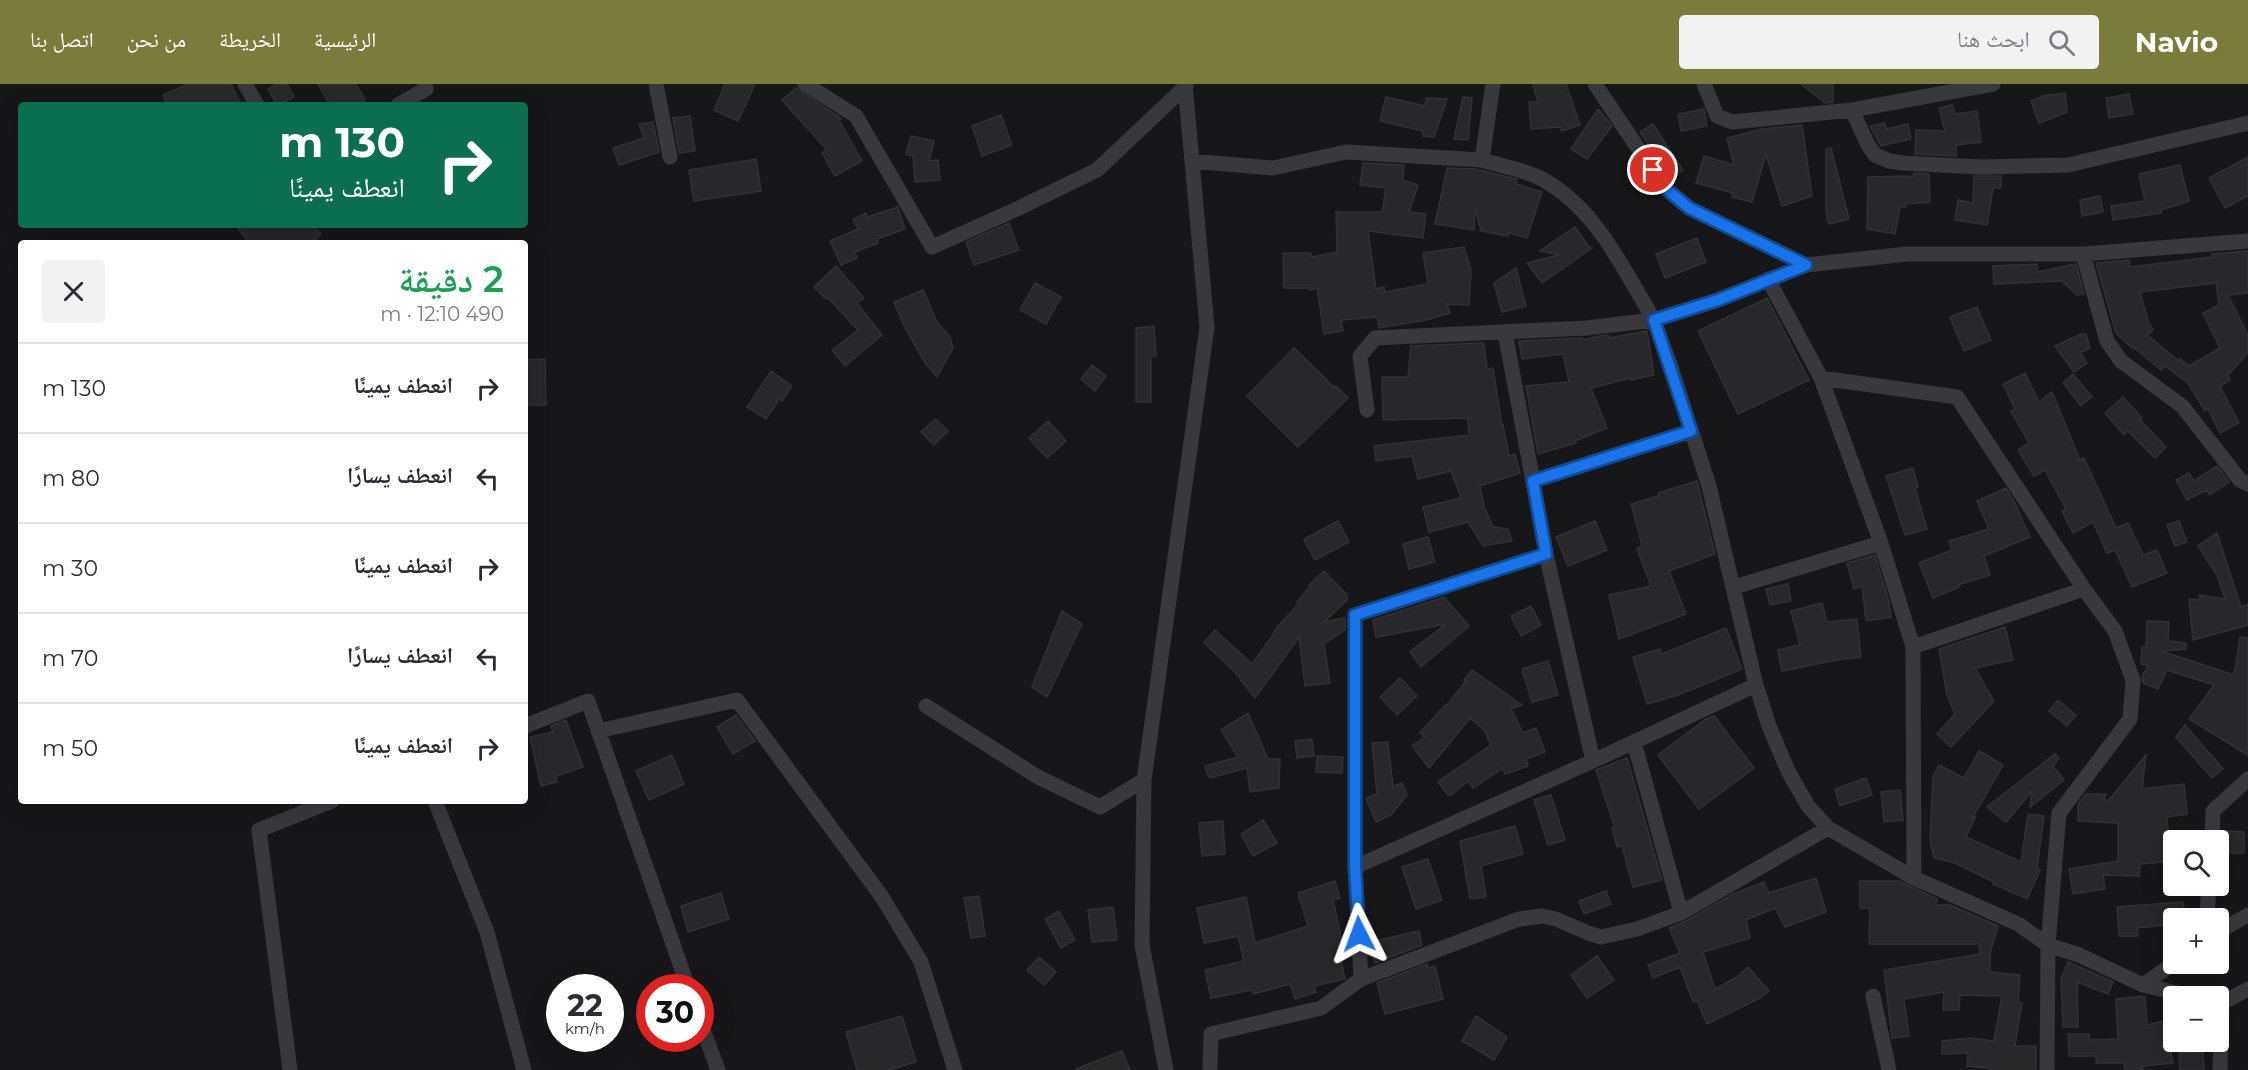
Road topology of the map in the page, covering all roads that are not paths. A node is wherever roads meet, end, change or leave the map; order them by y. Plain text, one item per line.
1 (245, 84) edge
2 (425, 84) edge
3 (656, 84) edge
4 (805, 84) edge
5 (1493, 84) edge
6 (1595, 84) edge
7 (1704, 84) edge
8 (1993, 84) edge
9 (1186, 85) edge
10 (255, 102) edge
11 (403, 102) edge
12 (1852, 110) junction
13 (2248, 123) edge
14 (670, 157) dead end
15 (1482, 160) junction
16 (1192, 161) junction
17 (2248, 241) edge
18 (2083, 254) junction
19 (1806, 265) junction
20 (1768, 279) junction
21 (1654, 320) junction
22 (1505, 333) junction
23 (1821, 378) junction
24 (1367, 411) dead end
25 (1691, 431) junction
26 (1533, 481) junction
27 (2248, 484) edge
28 (1881, 543) junction
29 (1546, 554) junction
30 (1734, 587) junction
31 (2084, 589) junction
32 (1913, 647) junction
33 (1756, 685) junction
34 (926, 706) dead end
35 (528, 725) edge
36 (598, 731) junction
37 (1634, 742) junction
38 (1593, 761) junction
39 (2248, 779) edge
40 (1144, 780) junction
41 (324, 804) edge
42 (436, 804) edge
43 (1828, 828) junction
44 (2213, 830) edge
45 (1355, 867) junction
46 (1914, 878) junction
47 (1681, 913) junction
48 (2248, 915) edge
49 (2229, 926) edge
50 (2048, 945) junction
51 (2163, 971) edge
52 (683, 974) edge
53 (1361, 979) junction
54 (2143, 985) junction
55 (2248, 989) edge
56 (2163, 990) edge
57 (1873, 996) dead end
58 (2229, 998) edge
59 (711, 1052) edge
60 (2220, 1052) edge
61 (291, 1070) edge
62 (524, 1070) edge
63 (718, 1070) edge
64 (955, 1070) edge
65 (1166, 1070) edge
66 (1210, 1070) edge
67 (1889, 1070) edge
68 (2048, 1070) edge
69 (2220, 1070) edge

1 - 10 street
2 - 11 street
3 - 14 street
4 - 9 street
5 - 15 street
6 - 19 street
7 - 12 street
8 - 12 street
9 - 16 street
12 - 13 street
15 - 16 street
15 - 21 street
16 - 40 street
17 - 18 street
18 - 19 street
18 - 27 street
19 - 20 street
20 - 21 street
20 - 23 street
21 - 22 street
21 - 25 street
22 - 24 street
22 - 26 street
23 - 28 street
23 - 31 street
25 - 26 street
25 - 30 street
26 - 29 street
28 - 30 street
28 - 32 street
29 - 38 street
29 - 45 street
30 - 33 street
31 - 32 street
31 - 50 street
32 - 46 street
33 - 37 street
33 - 43 street
34 - 40 street
35 - 36 street
36 - 52 street
36 - 64 street
37 - 38 street
37 - 47 street
38 - 45 street
39 - 44 street
40 - 65 street
41 - 61 street
42 - 62 street
43 - 46 street
43 - 47 street
45 - 53 street
46 - 50 street
47 - 53 street
48 - 49 street
50 - 54 street
50 - 68 street
51 - 54 street
53 - 66 street
54 - 56 street
55 - 58 street
57 - 67 street
59 - 63 street
60 - 69 street

